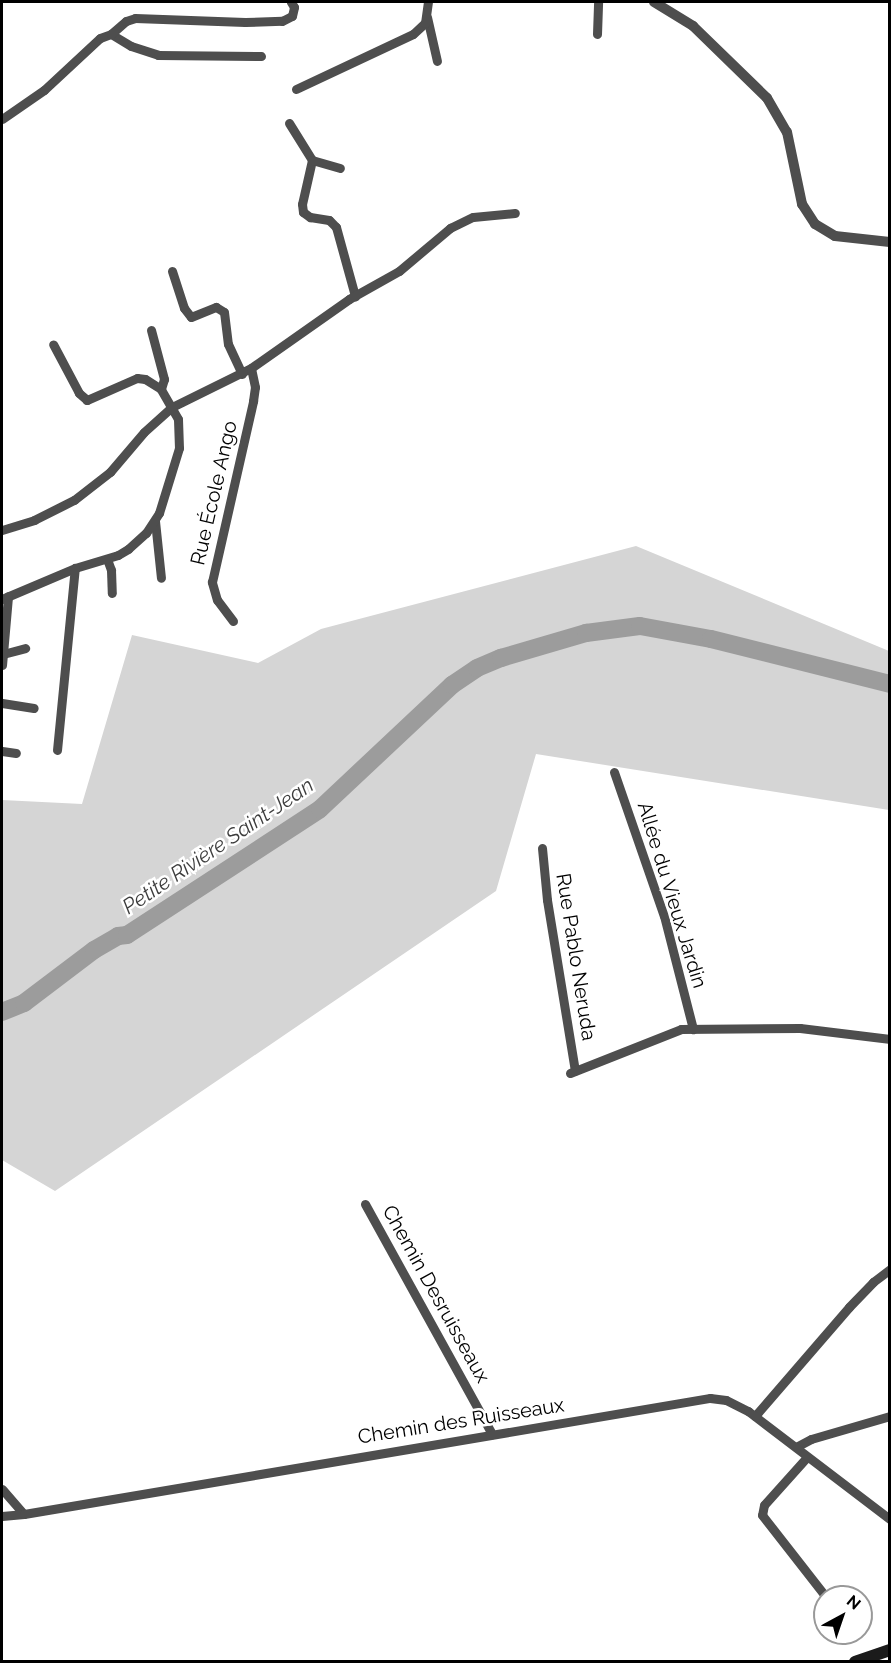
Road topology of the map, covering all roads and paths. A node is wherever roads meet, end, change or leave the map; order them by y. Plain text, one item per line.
1 (291, 2) edge
2 (428, 2) edge
3 (598, 2) edge
4 (654, 2) edge
5 (427, 17) junction
6 (111, 34) junction
7 (597, 34) dead end
8 (261, 57) dead end
9 (437, 60) dead end
10 (296, 89) dead end
11 (2, 119) edge
12 (289, 123) dead end
13 (312, 160) junction
14 (340, 168) dead end
15 (515, 213) dead end
16 (890, 242) edge
17 (172, 271) dead end
18 (355, 296) junction
19 (151, 330) dead end
20 (53, 344) dead end
21 (251, 368) junction
22 (242, 374) junction
23 (161, 389) junction
24 (172, 407) junction
25 (155, 521) junction
26 (2, 530) edge
27 (107, 559) junction
28 (75, 568) junction
29 (161, 578) dead end
30 (112, 593) dead end
31 (5, 597) edge
32 (233, 621) dead end
33 (25, 648) dead end
34 (2, 659) edge
35 (2, 703) edge
36 (34, 708) dead end
37 (57, 750) dead end
38 (2, 751) edge
39 (16, 753) dead end
40 (614, 772) dead end
41 (542, 848) dead end
42 (693, 1029) junction
43 (890, 1039) edge
44 (365, 1204) dead end
45 (890, 1269) edge
46 (755, 1416) junction
47 (890, 1416) edge
48 (492, 1434) junction
49 (796, 1448) junction
50 (807, 1457) junction
51 (2, 1489) edge
52 (24, 1514) junction
53 (2, 1516) edge
54 (890, 1519) edge
55 (817, 1585) edge
56 (890, 1650) edge
57 (855, 1662) edge

1 - 6 street
2 - 5 street
3 - 7 street
4 - 16 street
5 - 9 street
5 - 10 street
6 - 8 street
6 - 11 street
12 - 13 street
13 - 14 street
13 - 18 street
15 - 18 street
17 - 22 street
18 - 21 street
19 - 23 street
20 - 23 street
21 - 22 street
21 - 32 street, Rue École Ango
22 - 24 street
23 - 24 street
24 - 25 street
24 - 26 street
25 - 27 street
25 - 29 street
27 - 28 street
27 - 30 street
28 - 31 street
28 - 37 street
31 - 34 street
33 - 34 street
35 - 36 street
38 - 39 street
40 - 42 street, Allée du Vieux Jardin
41 - 42 street, Rue Pablo Neruda
42 - 43 street, Rue Pablo Neruda
44 - 48 street, Chemin Desruisseaux
45 - 46 street
46 - 48 street, Chemin des Ruisseaux
46 - 49 street, Chemin des Ruisseaux
47 - 49 street
48 - 52 street, Chemin des Ruisseaux
49 - 50 street, Chemin des Ruisseaux
50 - 54 street, Chemin des Ruisseaux
50 - 55 street
51 - 52 street
52 - 53 street, Chemin des Ruisseaux
56 - 57 main road

